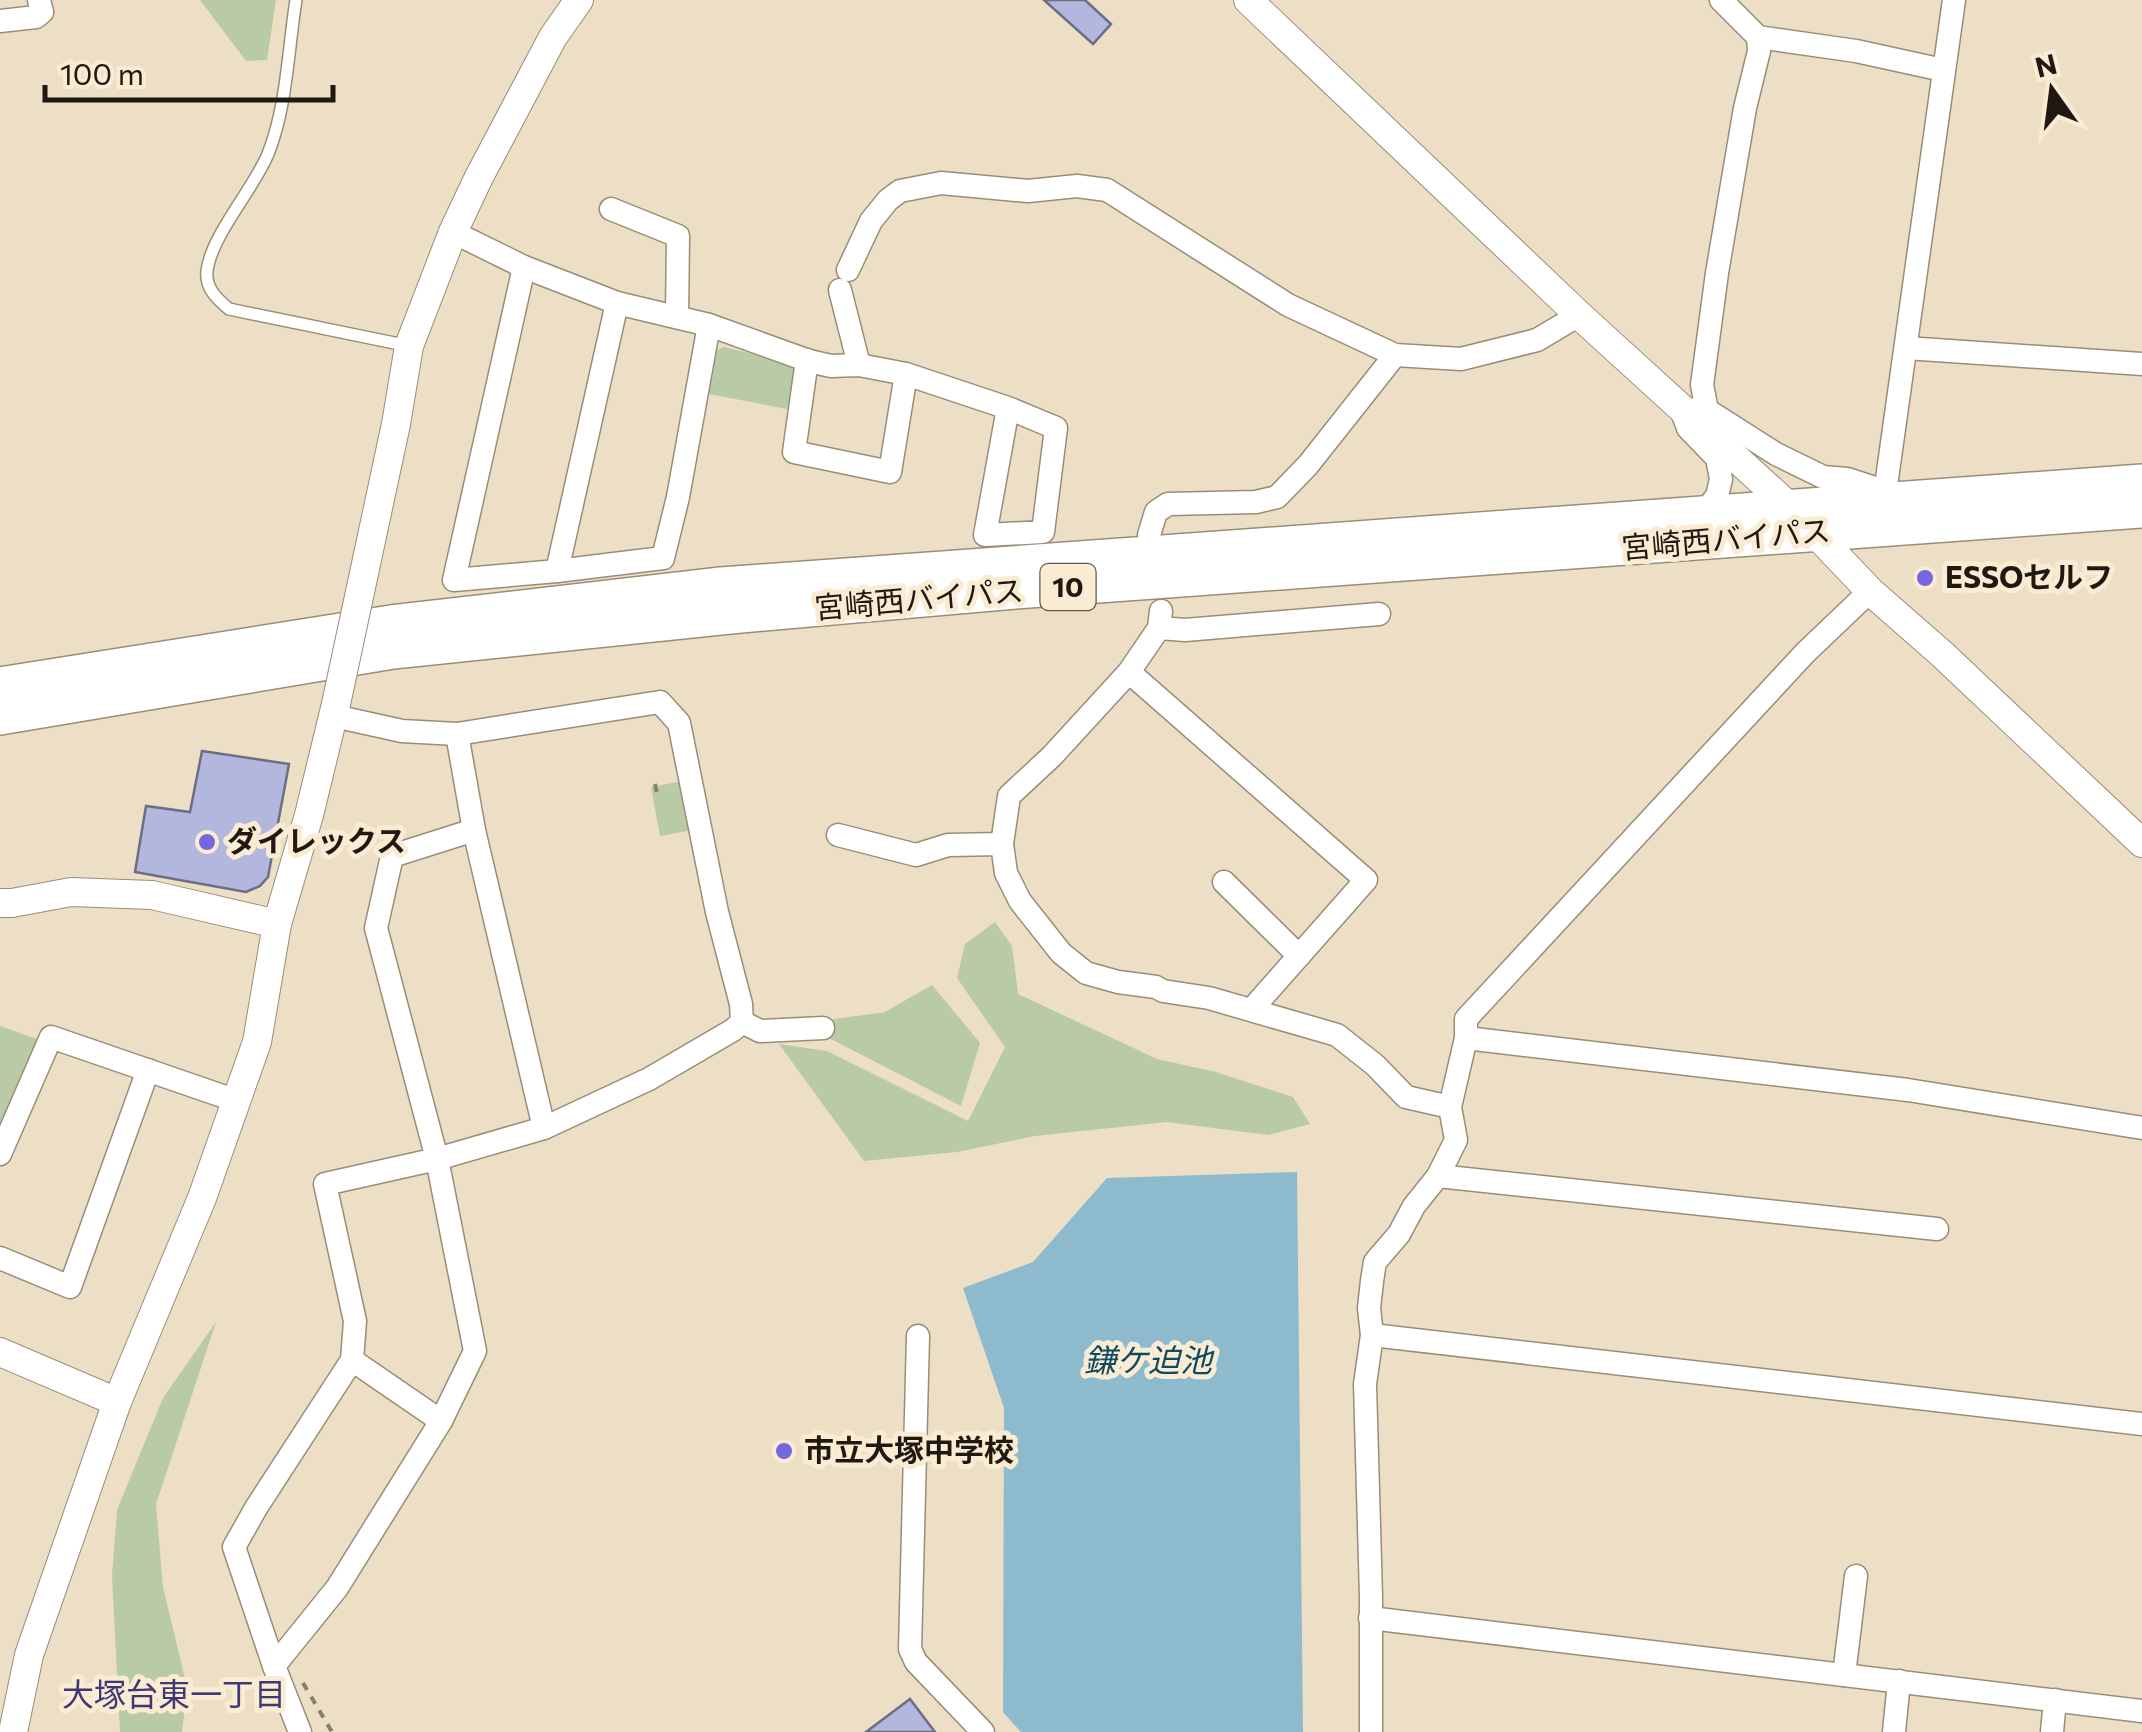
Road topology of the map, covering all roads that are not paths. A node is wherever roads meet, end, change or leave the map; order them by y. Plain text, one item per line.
1 (38, 0) edge
2 (296, 0) edge
3 (578, 0) edge
4 (1248, 0) edge
5 (1721, 0) edge
6 (1954, 0) edge
7 (0, 21) edge
8 (1758, 37) junction
9 (1943, 70) junction
10 (611, 209) dead end
11 (453, 232) junction
12 (524, 267) junction
13 (617, 303) junction
14 (1579, 316) junction
15 (677, 317) junction
16 (709, 325) junction
17 (409, 346) junction
18 (1906, 348) junction
19 (1395, 355) junction
20 (806, 360) junction
21 (2142, 364) edge
22 (859, 365) junction
23 (906, 374) junction
24 (1008, 408) junction
25 (1694, 410) junction
26 (2142, 482) edge
27 (1900, 495) junction
28 (2142, 510) edge
29 (1688, 515) junction
30 (1802, 520) junction
31 (1149, 536) dead end
32 (558, 572) junction
33 (1870, 591) junction
34 (1379, 614) dead end
35 (1129, 672) junction
36 (0, 686) edge
37 (335, 710) junction
38 (0, 716) edge
39 (457, 734) junction
40 (474, 830) junction
41 (838, 835) dead end
42 (2142, 843) edge
43 (1002, 844) junction
44 (1224, 882) dead end
45 (0, 903) edge
46 (277, 924) junction
47 (1300, 956) junction
48 (1252, 1009) junction
49 (742, 1022) junction
50 (823, 1028) dead end
51 (1466, 1038) junction
52 (148, 1070) junction
53 (237, 1101) junction
54 (1450, 1107) junction
55 (544, 1128) junction
56 (2142, 1128) edge
57 (0, 1154) edge
58 (438, 1159) junction
59 (1438, 1176) junction
60 (1937, 1229) dead end
61 (0, 1258) edge
62 (1372, 1335) junction
63 (918, 1336) dead end
64 (0, 1352) edge
65 (352, 1360) junction
66 (116, 1402) junction
67 (441, 1421) junction
68 (2142, 1424) edge
69 (1856, 1576) dead end
70 (1370, 1618) junction
71 (274, 1666) junction
72 (1844, 1675) junction
73 (1899, 1681) junction
74 (2055, 1700) junction
75 (2142, 1710) edge
76 (10, 1719) edge
77 (300, 1732) edge
78 (983, 1732) edge
79 (1371, 1732) edge
80 (1894, 1732) edge
81 (2052, 1732) edge

1 - 7 street
2 - 17 lane
3 - 11 street
4 - 14 street
5 - 8 street
6 - 9 street
8 - 9 street
8 - 25 street
9 - 18 street
10 - 15 street
11 - 12 street
11 - 17 street
12 - 13 street
12 - 32 street
13 - 15 street
13 - 32 street
14 - 19 street
14 - 25 street
15 - 16 street
16 - 20 street
16 - 32 street
17 - 37 street, bridge
18 - 21 street
18 - 27 street
19 - 22 street
19 - 31 street
20 - 22 street
20 - 23 street
22 - 23 street
23 - 24 street
24 - 24 street
25 - 27 street
25 - 29 street
25 - 30 street
26 - 27 highway, 宮崎西バイパス / 10
27 - 30 highway, 宮崎西バイパス / 10
28 - 30 highway, 宮崎西バイパス / 10
29 - 30 highway, 宮崎西バイパス / 10
29 - 36 highway, 宮崎西バイパス / 10
30 - 33 street
30 - 38 highway, 宮崎西バイパス / 10
33 - 42 street
33 - 51 street
34 - 35 street
35 - 43 street
35 - 47 street
37 - 39 street
37 - 46 street
39 - 40 street
39 - 49 street
40 - 55 street
40 - 58 street
41 - 43 street
43 - 48 street
44 - 47 street
45 - 46 street
46 - 53 street
47 - 48 street
48 - 54 street
49 - 50 street
49 - 55 street
51 - 54 street
51 - 56 street
52 - 53 street
52 - 57 street
52 - 61 street
53 - 66 street
54 - 59 street
55 - 58 street
58 - 65 street
58 - 67 street
59 - 60 street
59 - 62 street
62 - 68 street
62 - 70 street
63 - 78 street
64 - 66 street
65 - 67 street
65 - 71 street
66 - 76 street
67 - 71 street
69 - 72 street
70 - 72 street
70 - 79 street
71 - 77 street
72 - 73 street
73 - 74 street
73 - 80 street
74 - 75 street
74 - 81 street

